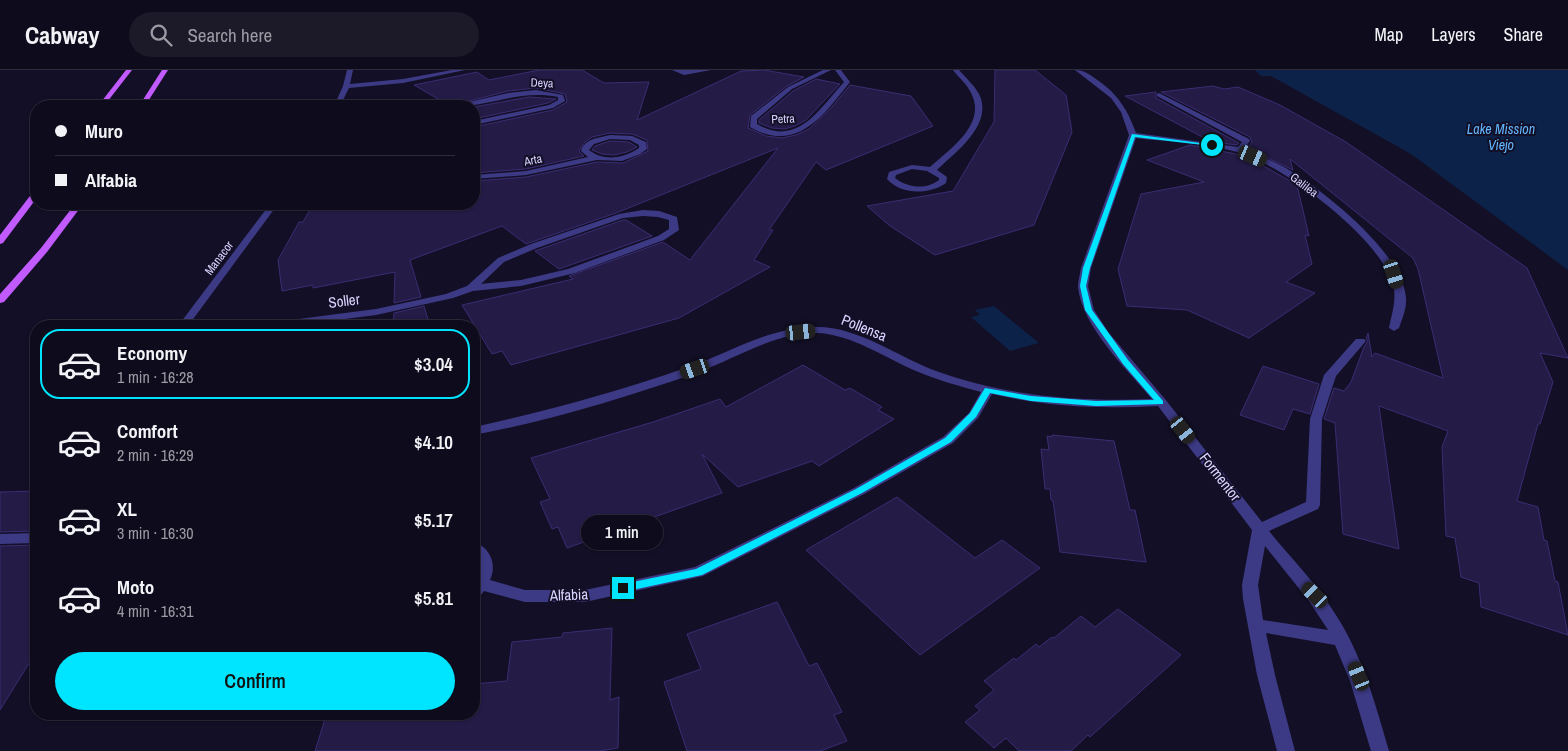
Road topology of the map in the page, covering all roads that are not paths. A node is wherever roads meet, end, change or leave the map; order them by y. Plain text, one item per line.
1 (129, 70) edge
2 (165, 70) edge
3 (350, 70) edge
4 (462, 70) edge
5 (675, 70) edge
6 (708, 70) edge
7 (828, 70) edge
8 (838, 70) edge
9 (956, 70) edge
10 (1078, 70) edge
11 (346, 86) junction
12 (1159, 95) dead end
13 (106, 100) edge
14 (146, 100) edge
15 (339, 100) edge
16 (480, 101) edge
17 (480, 122) edge
18 (1133, 135) junction
19 (1240, 150) junction
20 (596, 158) junction
21 (932, 170) junction
22 (480, 177) edge
23 (30, 202) edge
24 (74, 210) edge
25 (270, 210) edge
26 (0, 241) edge
27 (471, 288) junction
28 (0, 300) edge
29 (187, 320) edge
30 (308, 320) edge
31 (1394, 328) dead end
32 (1360, 341) dead end
33 (988, 390) junction
34 (1161, 402) junction
35 (480, 430) edge
36 (1260, 529) junction
37 (30, 538) edge
38 (0, 539) edge
39 (480, 553) edge
40 (480, 583) edge
41 (480, 588) edge
42 (1256, 625) junction
43 (1341, 639) junction
44 (1286, 751) edge
45 (1380, 751) edge

1 - 13 main road
2 - 14 main road
3 - 11 street
4 - 11 street
5 - 6 street
7 - 8 street, Petra
9 - 21 street
10 - 18 street
11 - 15 street
12 - 19 street
16 - 17 street, Deya
18 - 19 street, Galilea
18 - 34 street, Formentor
19 - 31 street, Galilea
20 - 20 street, Arta
20 - 22 street, Arta
21 - 21 street
23 - 26 main road
24 - 28 main road
25 - 29 street, Manacor
27 - 27 street
27 - 30 street, Soller
32 - 36 street
33 - 34 street, Pollensa
33 - 35 street, Pollensa
33 - 41 street, Alfabia
34 - 36 street, Formentor
36 - 42 street
36 - 43 street, Formentor
37 - 38 street
39 - 40 street
42 - 43 street
42 - 44 street
43 - 45 street, Formentor

